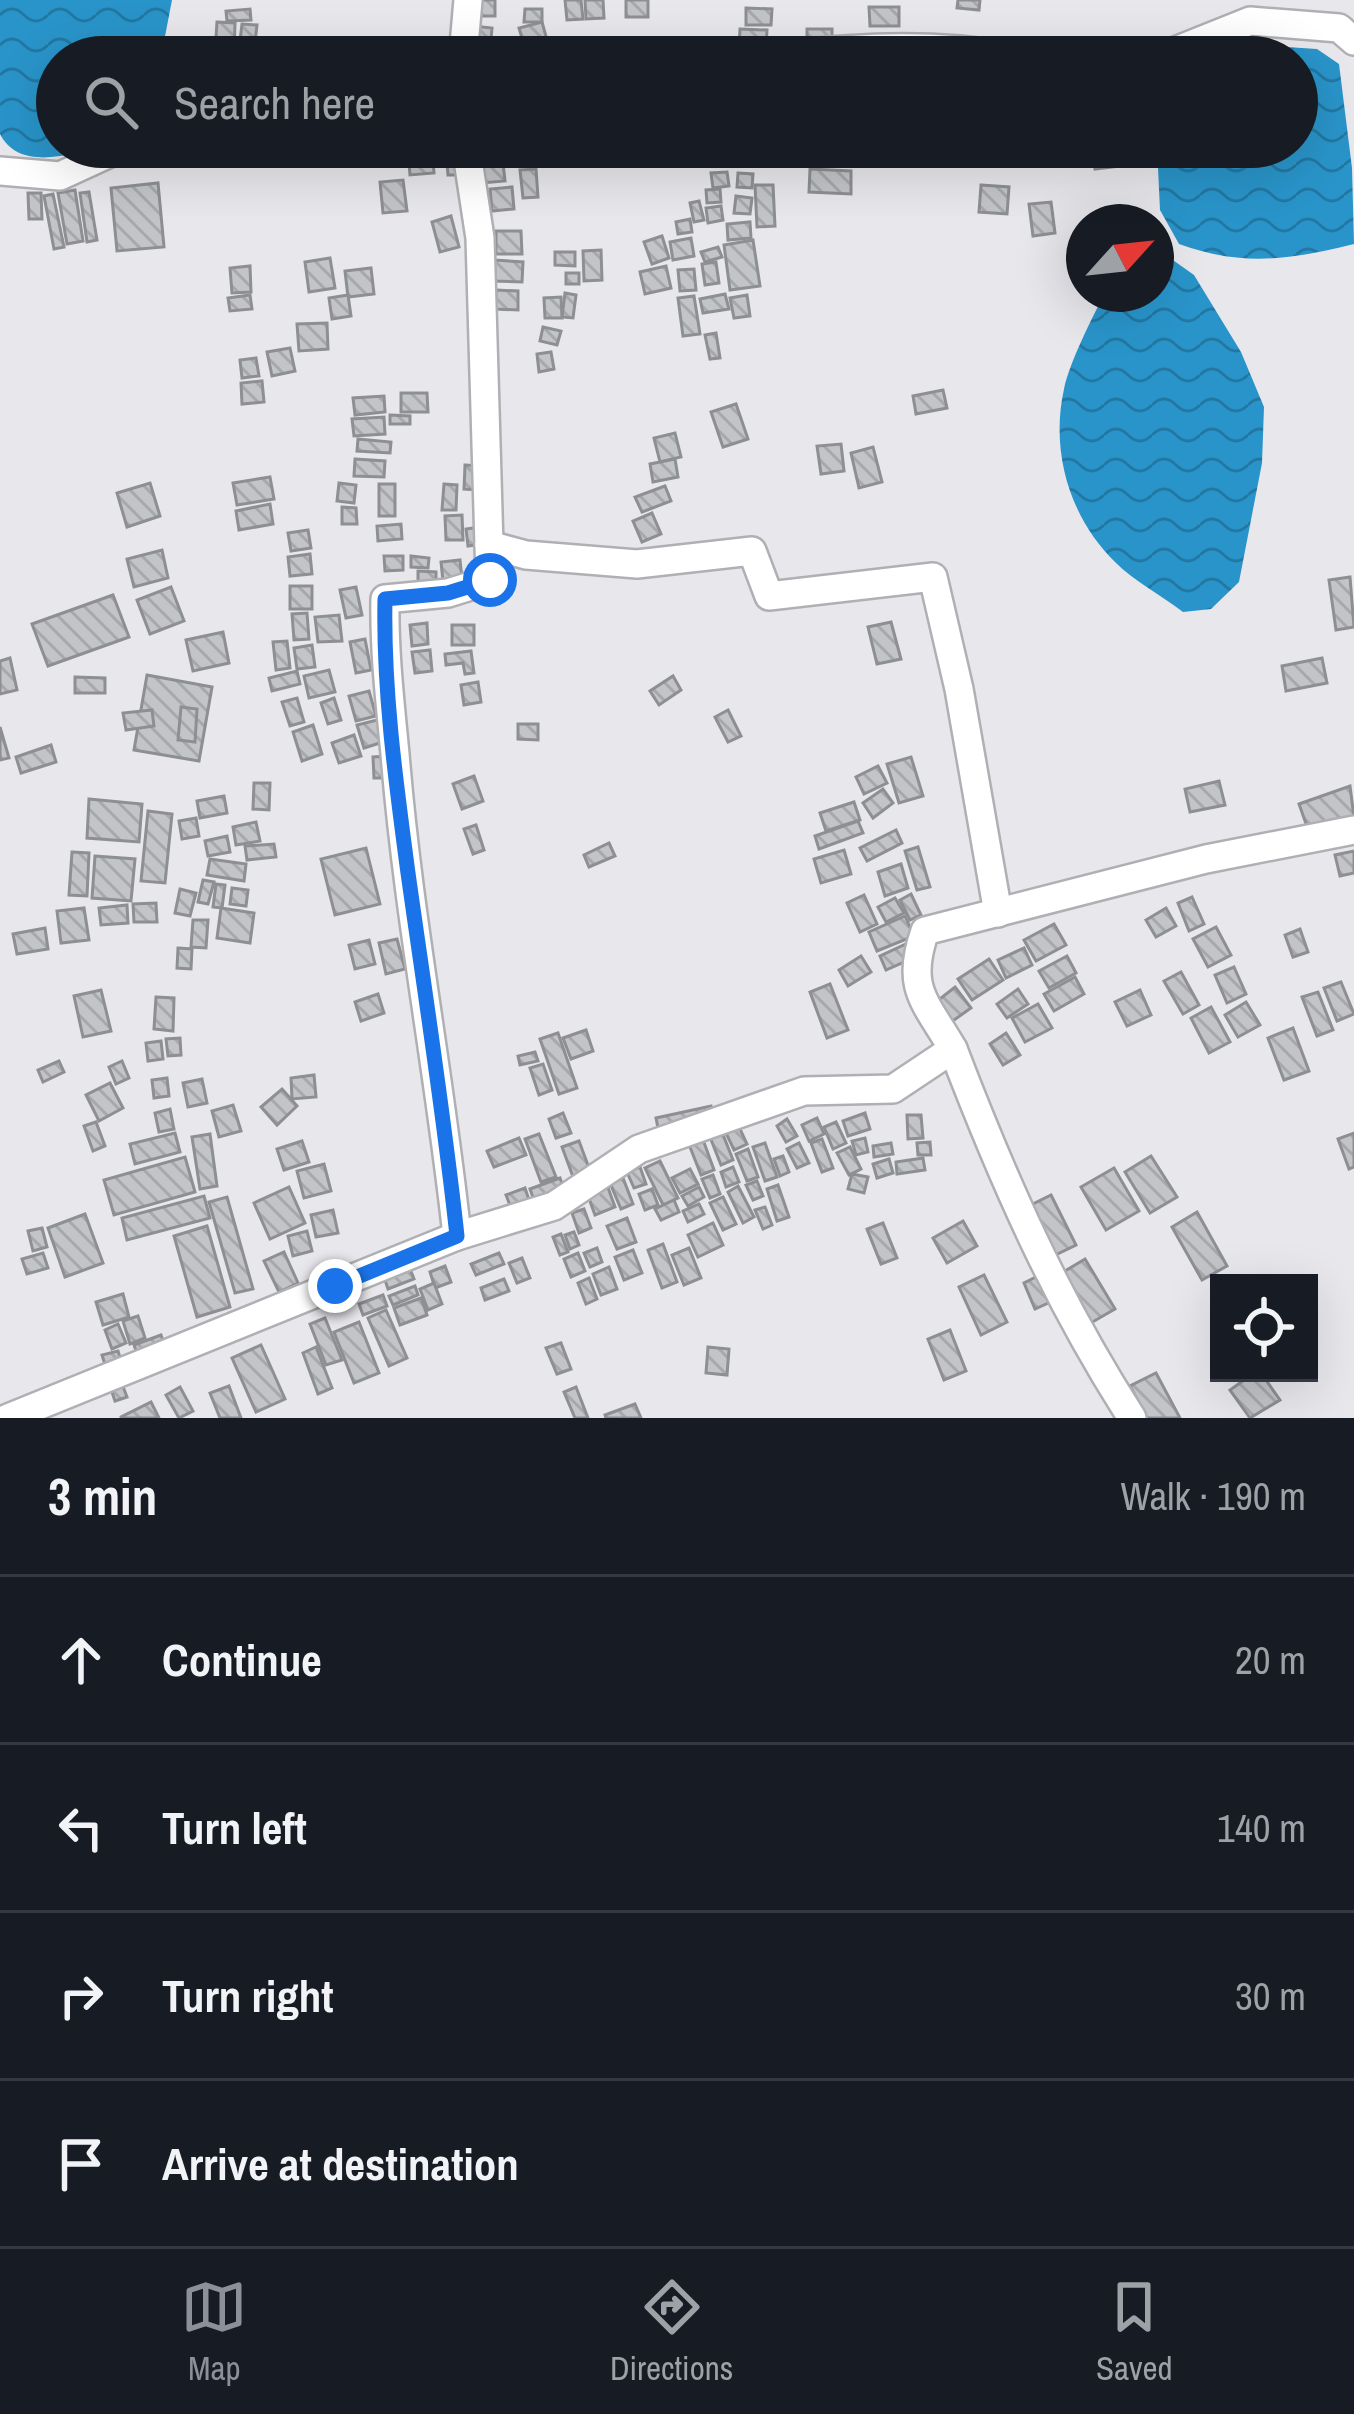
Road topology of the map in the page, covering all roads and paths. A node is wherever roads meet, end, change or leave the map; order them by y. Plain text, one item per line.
1 (468, 0) edge
2 (465, 36) edge
3 (1212, 36) edge
4 (1354, 40) edge
5 (77, 168) edge
6 (469, 168) edge
7 (0, 171) edge
8 (488, 545) junction
9 (1354, 830) edge
10 (998, 913) junction
11 (953, 1049) junction
12 (457, 1236) junction
13 (8, 1418) edge
14 (1132, 1418) edge

1 - 2 street
3 - 4 street
5 - 7 street
6 - 8 street
8 - 10 street
8 - 12 street
9 - 10 street
10 - 11 street
11 - 12 street
11 - 14 street
12 - 13 street

